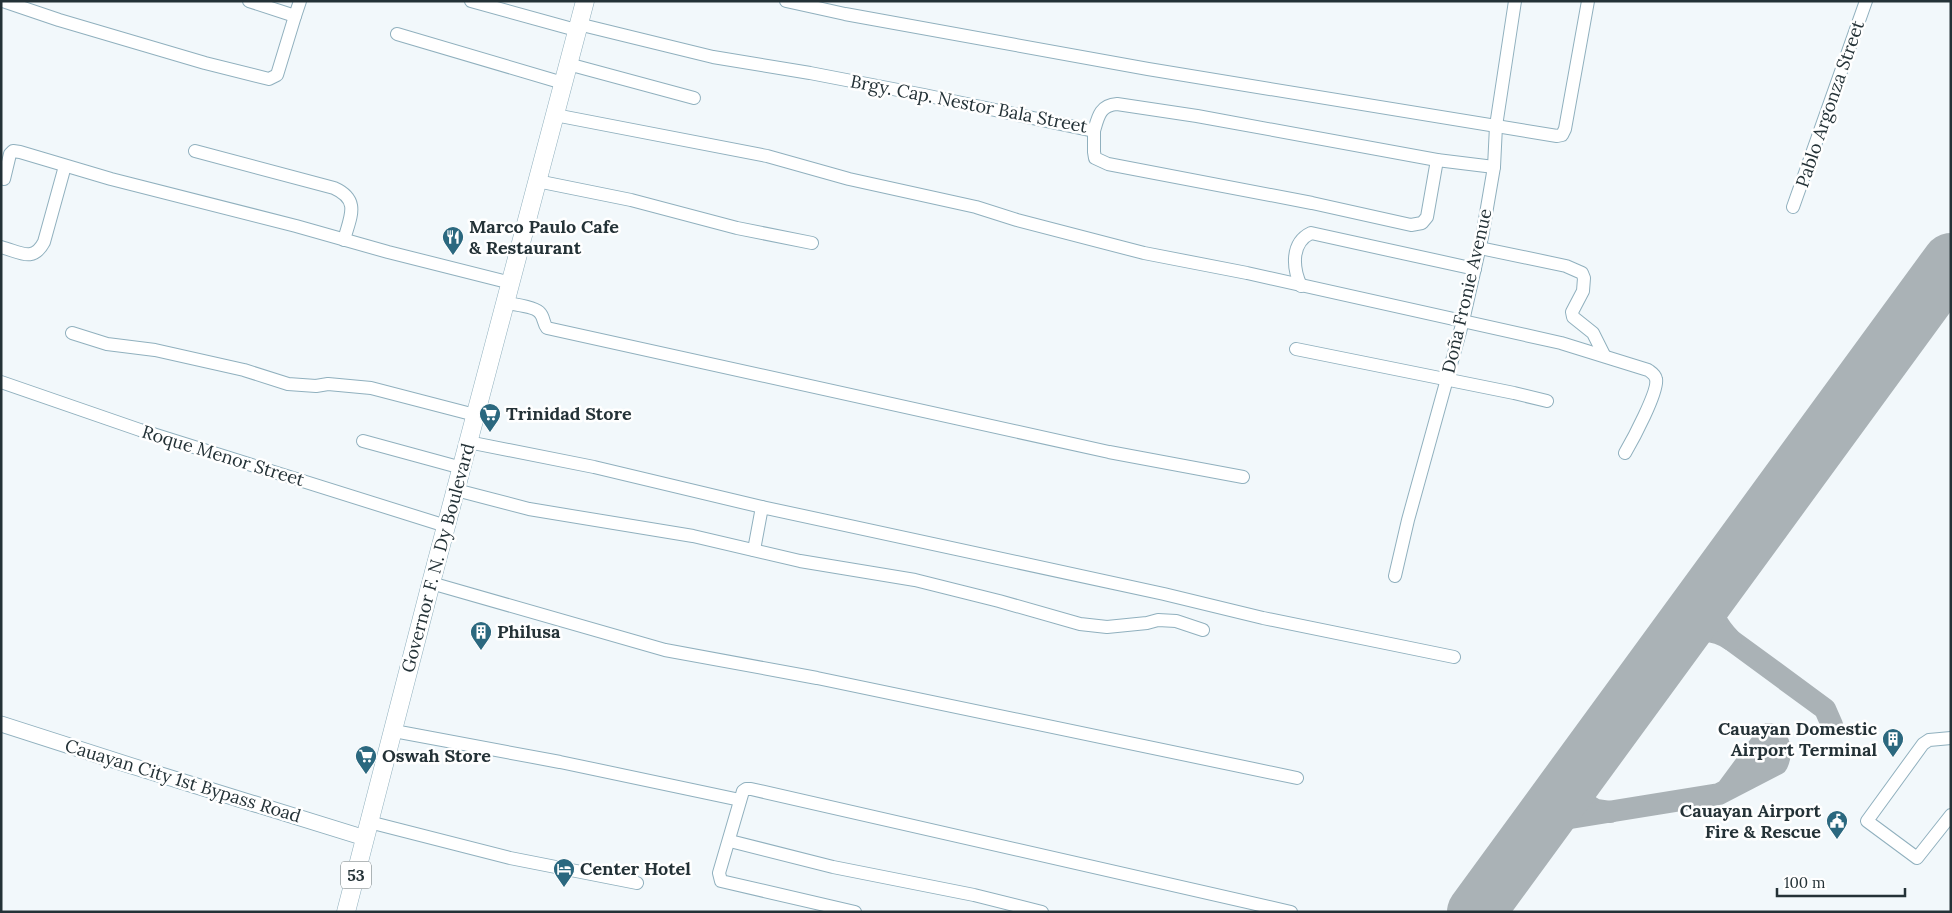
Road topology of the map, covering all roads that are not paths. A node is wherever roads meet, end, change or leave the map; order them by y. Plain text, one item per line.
1 (3, 1) edge
2 (249, 1) edge
3 (300, 1) edge
4 (471, 1) edge
5 (584, 1) edge
6 (786, 1) edge
7 (1515, 1) edge
8 (1588, 1) edge
9 (1866, 1) edge
10 (295, 16) junction
11 (577, 27) junction
12 (397, 34) dead end
13 (568, 64) junction
14 (563, 83) junction
15 (694, 98) dead end
16 (555, 115) junction
17 (1496, 126) junction
18 (1094, 131) junction
19 (195, 151) dead end
20 (1437, 160) junction
21 (66, 166) junction
22 (1494, 167) junction
23 (4, 178) dead end
24 (537, 181) junction
25 (1793, 207) dead end
26 (344, 240) junction
27 (812, 243) dead end
28 (1, 247) edge
29 (1480, 248) junction
30 (1476, 269) junction
31 (511, 283) junction
32 (1301, 286) junction
33 (505, 303) junction
34 (1463, 321) junction
35 (72, 333) dead end
36 (1296, 349) dead end
37 (1604, 355) junction
38 (1446, 379) junction
39 (1, 382) edge
40 (1547, 401) dead end
41 (475, 414) junction
42 (363, 442) dead end
43 (468, 442) junction
44 (1625, 453) dead end
45 (462, 468) junction
46 (1243, 477) dead end
47 (456, 490) junction
48 (762, 507) junction
49 (446, 526) junction
50 (754, 550) junction
51 (1395, 576) dead end
52 (431, 582) junction
53 (1203, 630) dead end
54 (1454, 657) dead end
55 (1, 724) edge
56 (394, 731) junction
57 (1951, 738) edge
58 (1297, 778) dead end
59 (740, 800) junction
60 (1951, 815) edge
61 (367, 830) junction
62 (730, 841) junction
63 (637, 883) dead end
64 (346, 912) edge
65 (855, 912) edge
66 (1042, 912) edge
67 (1291, 912) edge

1 - 10 street
2 - 10 street
3 - 10 street
4 - 11 street, Brgy. Cap. Nestor Bala Street
5 - 11 highway, Governor F. N. Dy Boulevard / 53
6 - 17 street
7 - 17 street, Doña Fronie Avenue
8 - 17 street
9 - 25 street, Pablo Argonza Street
11 - 13 highway, Governor F. N. Dy Boulevard / 53
11 - 18 street, Brgy. Cap. Nestor Bala Street
12 - 14 street
13 - 14 highway, Governor F. N. Dy Boulevard / 53
13 - 15 street
14 - 16 highway, Governor F. N. Dy Boulevard / 53
16 - 24 highway, Governor F. N. Dy Boulevard / 53
16 - 32 street
17 - 22 street, Doña Fronie Avenue
18 - 20 street, Brgy. Cap. Nestor Bala Street
18 - 20 street
19 - 26 street
20 - 22 street, Brgy. Cap. Nestor Bala Street
21 - 23 street
21 - 26 street
21 - 28 street
22 - 29 street, Doña Fronie Avenue
24 - 27 street
24 - 31 highway, Governor F. N. Dy Boulevard / 53
26 - 31 street
29 - 30 street, Doña Fronie Avenue
29 - 37 street
30 - 32 street
30 - 34 street, Doña Fronie Avenue
31 - 33 highway, Governor F. N. Dy Boulevard / 53
32 - 34 street
33 - 41 highway, Governor F. N. Dy Boulevard / 53
33 - 46 street
34 - 37 street
34 - 38 street, Doña Fronie Avenue
35 - 41 street
36 - 38 street
37 - 44 street
38 - 40 street
38 - 51 street, Doña Fronie Avenue
39 - 49 street, Roque Menor Street
41 - 43 highway, Governor F. N. Dy Boulevard / 53
42 - 45 street
43 - 45 highway, Governor F. N. Dy Boulevard / 53
43 - 48 street
45 - 47 highway, Governor F. N. Dy Boulevard / 53
47 - 49 highway, Governor F. N. Dy Boulevard / 53
47 - 50 street
48 - 50 street
48 - 54 street
49 - 52 highway, Governor F. N. Dy Boulevard / 53
50 - 53 street
52 - 56 highway, Governor F. N. Dy Boulevard / 53
52 - 58 street
55 - 61 main road, Cauayan City 1st Bypass Road
56 - 59 street
56 - 61 highway, Governor F. N. Dy Boulevard / 53
57 - 60 street
59 - 62 street
59 - 67 street
61 - 63 street
61 - 64 highway, Governor F. N. Dy Boulevard / 53
62 - 65 street
62 - 66 street

